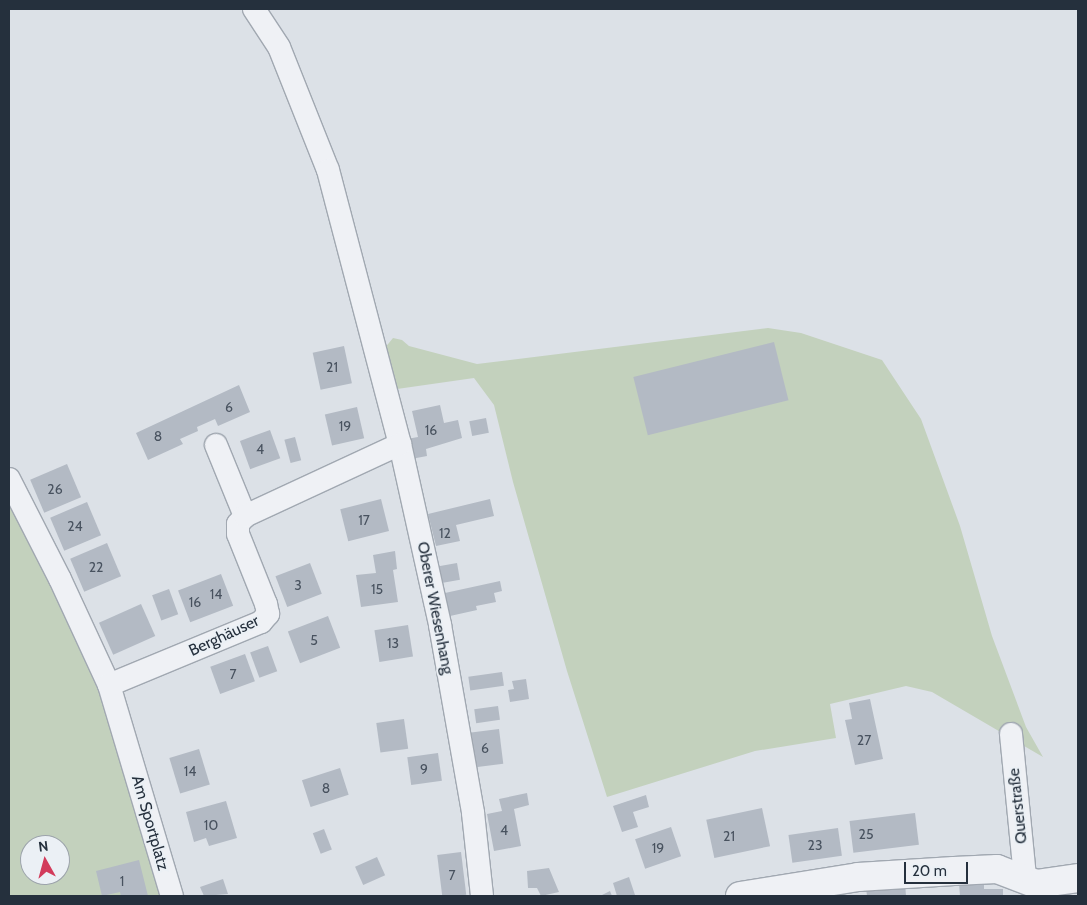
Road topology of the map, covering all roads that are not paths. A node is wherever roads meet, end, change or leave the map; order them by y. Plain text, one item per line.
1 (254, 9) edge
2 (216, 444) dead end
3 (400, 444) junction
4 (9, 479) edge
5 (245, 516) junction
6 (109, 685) junction
7 (1011, 734) dead end
8 (1078, 878) edge
9 (1033, 886) edge
10 (172, 896) edge
11 (482, 896) edge
12 (740, 896) edge

1 - 3 street, Oberer Wiesenhang
2 - 5 street
3 - 5 street
3 - 11 street, Oberer Wiesenhang
4 - 6 street
5 - 6 street, Berghäuser
6 - 10 street, Am Sportplatz
7 - 9 street, Querstraße
8 - 9 street
9 - 12 street

